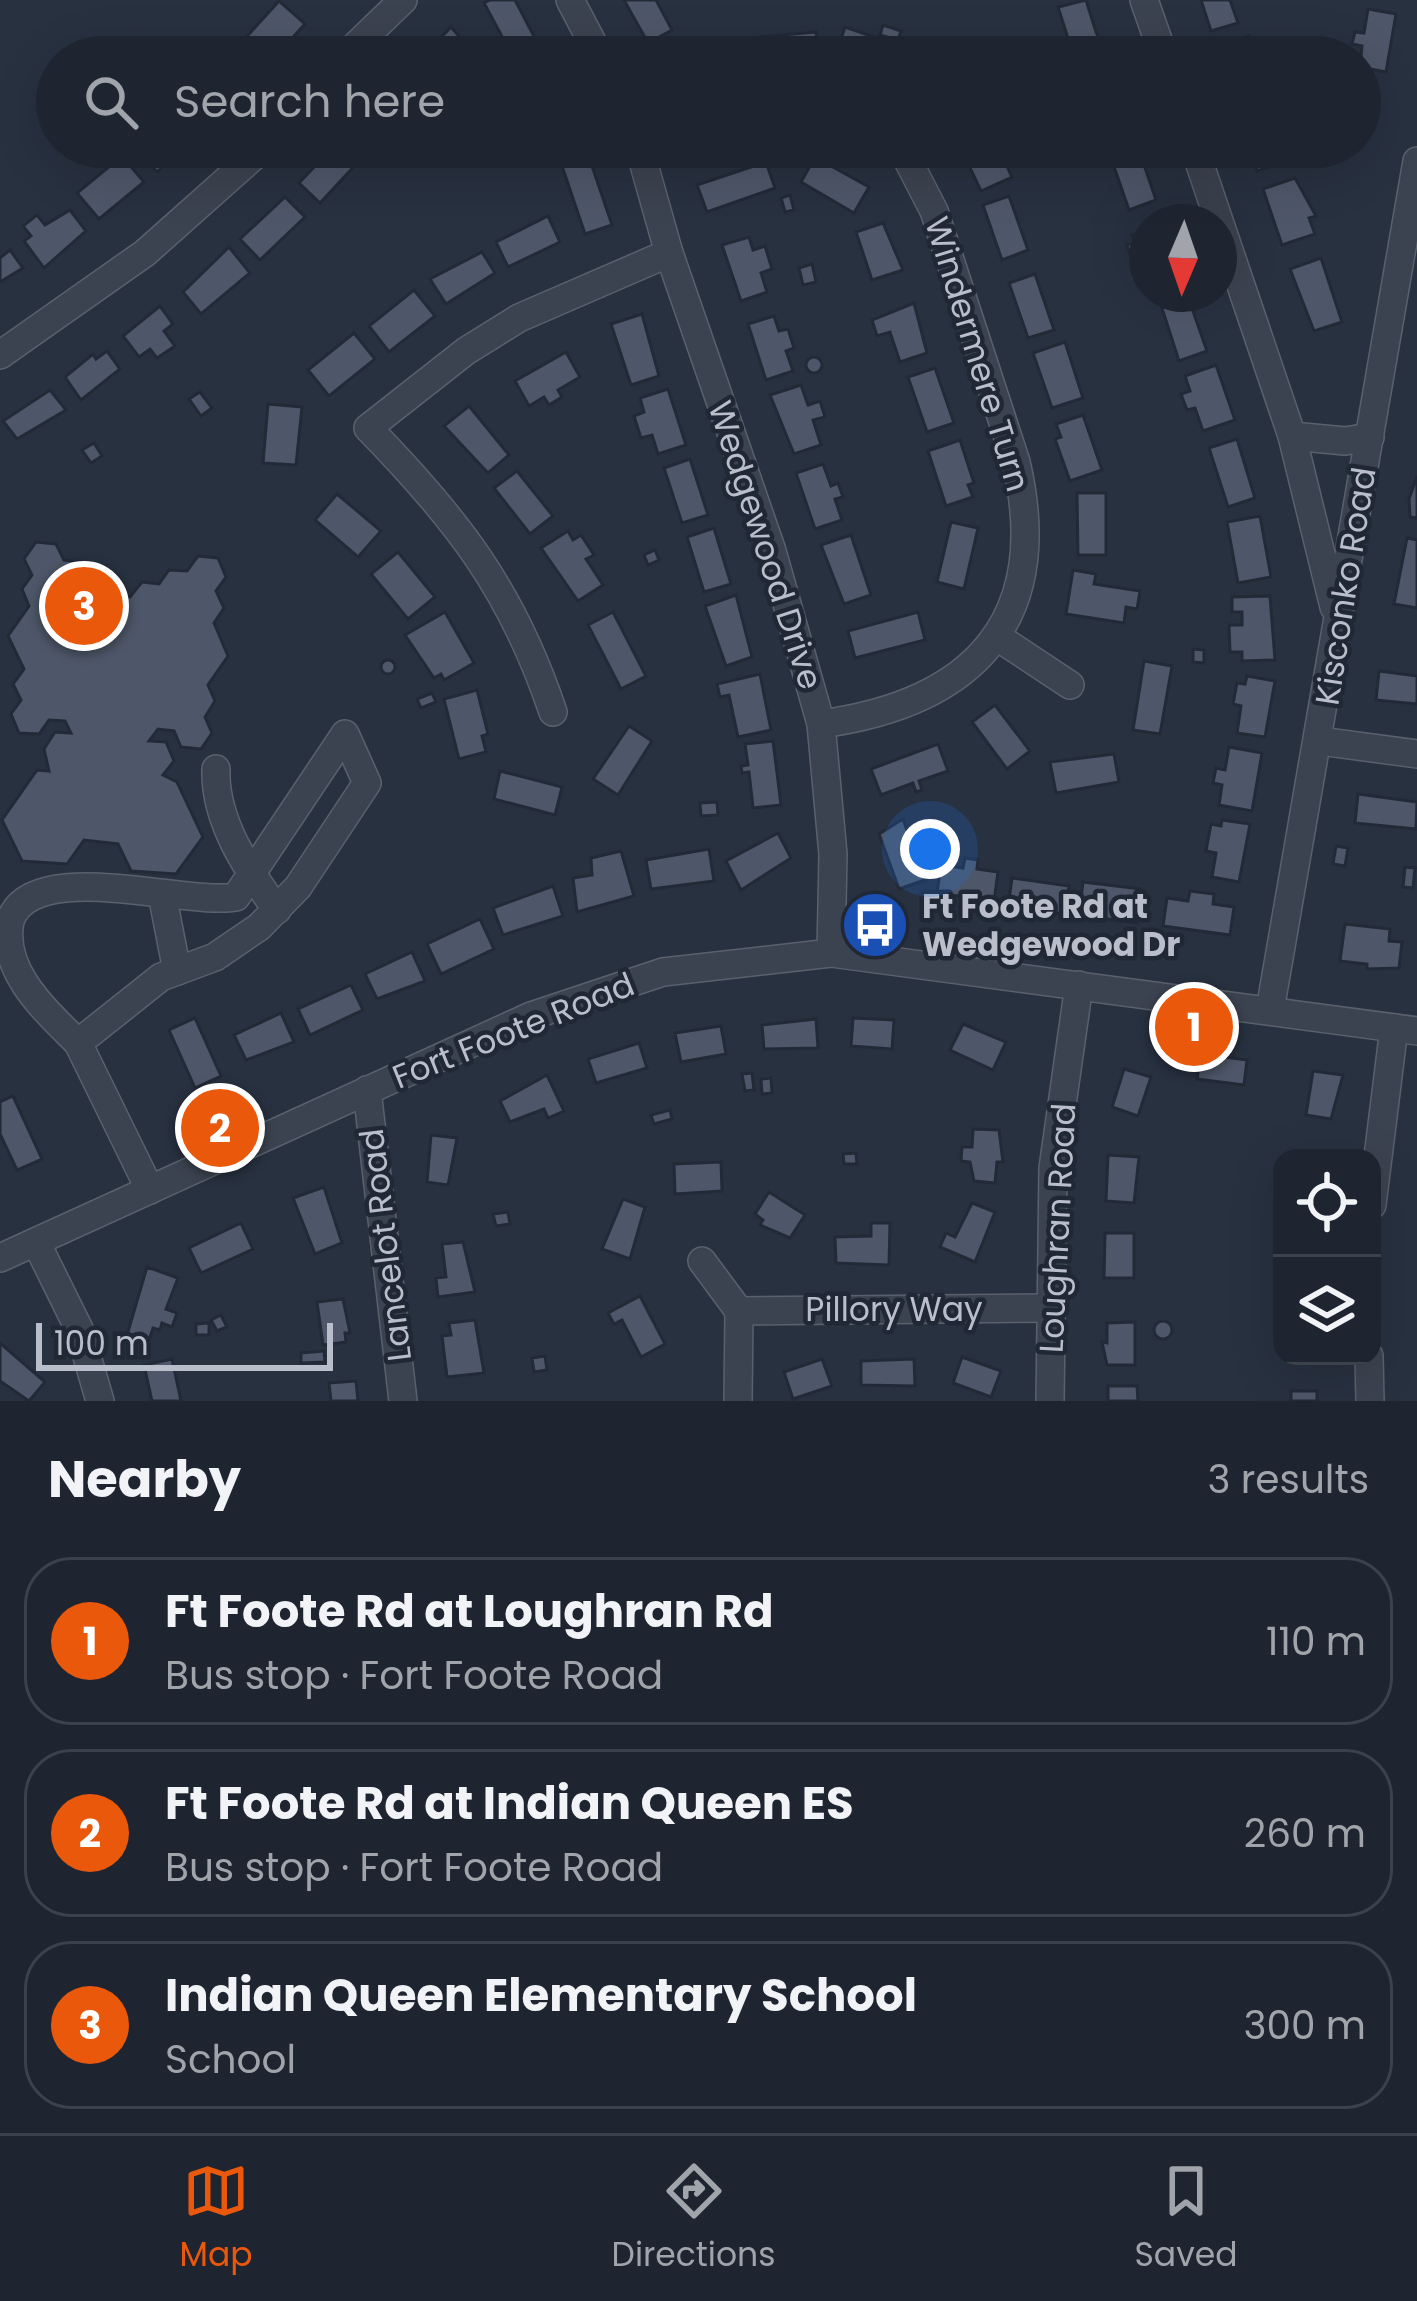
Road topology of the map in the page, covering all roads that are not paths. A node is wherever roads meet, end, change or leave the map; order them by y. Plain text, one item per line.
1 (403, 0) edge
2 (569, 0) edge
3 (1144, 0) edge
4 (366, 36) edge
5 (589, 36) edge
6 (1157, 36) edge
7 (1417, 160) edge
8 (240, 168) edge
9 (650, 168) edge
10 (912, 168) edge
11 (1201, 168) edge
12 (669, 253) junction
13 (0, 355) edge
14 (1292, 436) junction
15 (1370, 437) junction
16 (1338, 624) junction
17 (996, 636) junction
18 (1070, 685) dead end
19 (553, 712) dead end
20 (821, 724) junction
21 (1319, 741) junction
22 (1417, 754) edge
23 (216, 769) dead end
24 (250, 873) junction
25 (162, 894) junction
26 (277, 910) junction
27 (831, 953) junction
28 (178, 971) junction
29 (1079, 985) junction
30 (1270, 1010) junction
31 (1406, 1029) edge
32 (78, 1042) junction
33 (367, 1090) junction
34 (1381, 1158) edge
35 (150, 1190) junction
36 (36, 1242) junction
37 (0, 1258) edge
38 (702, 1261) dead end
39 (1049, 1308) junction
40 (739, 1311) junction
41 (1370, 1365) edge
42 (100, 1401) edge
43 (404, 1401) edge
44 (738, 1401) edge
45 (1050, 1401) edge
46 (1370, 1401) edge

1 - 4 street
2 - 5 street
3 - 6 street
7 - 15 street, Kisconko Road
8 - 13 street
9 - 12 street, Wedgewood Drive
10 - 17 street, Windermere Turn
11 - 14 street
12 - 19 street
12 - 20 street, Wedgewood Drive
14 - 15 street
14 - 16 street
15 - 16 street, Kisconko Road
16 - 21 street, Kisconko Road
17 - 18 street
17 - 20 street, Windermere Turn
20 - 27 street, Wedgewood Drive
21 - 22 street
21 - 30 street, Kisconko Road
23 - 24 street
24 - 25 street
24 - 26 street
24 - 26 street
25 - 28 street
25 - 32 street
26 - 28 street
27 - 29 street, Fort Foote Road
27 - 33 street, Fort Foote Road
28 - 32 street
29 - 30 street, Fort Foote Road
29 - 39 street, Loughran Road
30 - 31 street, Fort Foote Road
31 - 34 street
32 - 35 street
33 - 35 street, Fort Foote Road
33 - 43 street, Lancelot Road
35 - 36 street, Fort Foote Road
36 - 37 street, Fort Foote Road
36 - 42 street
38 - 40 street
39 - 40 street, Pillory Way
39 - 45 street, Loughran Road
40 - 44 street
41 - 46 street

